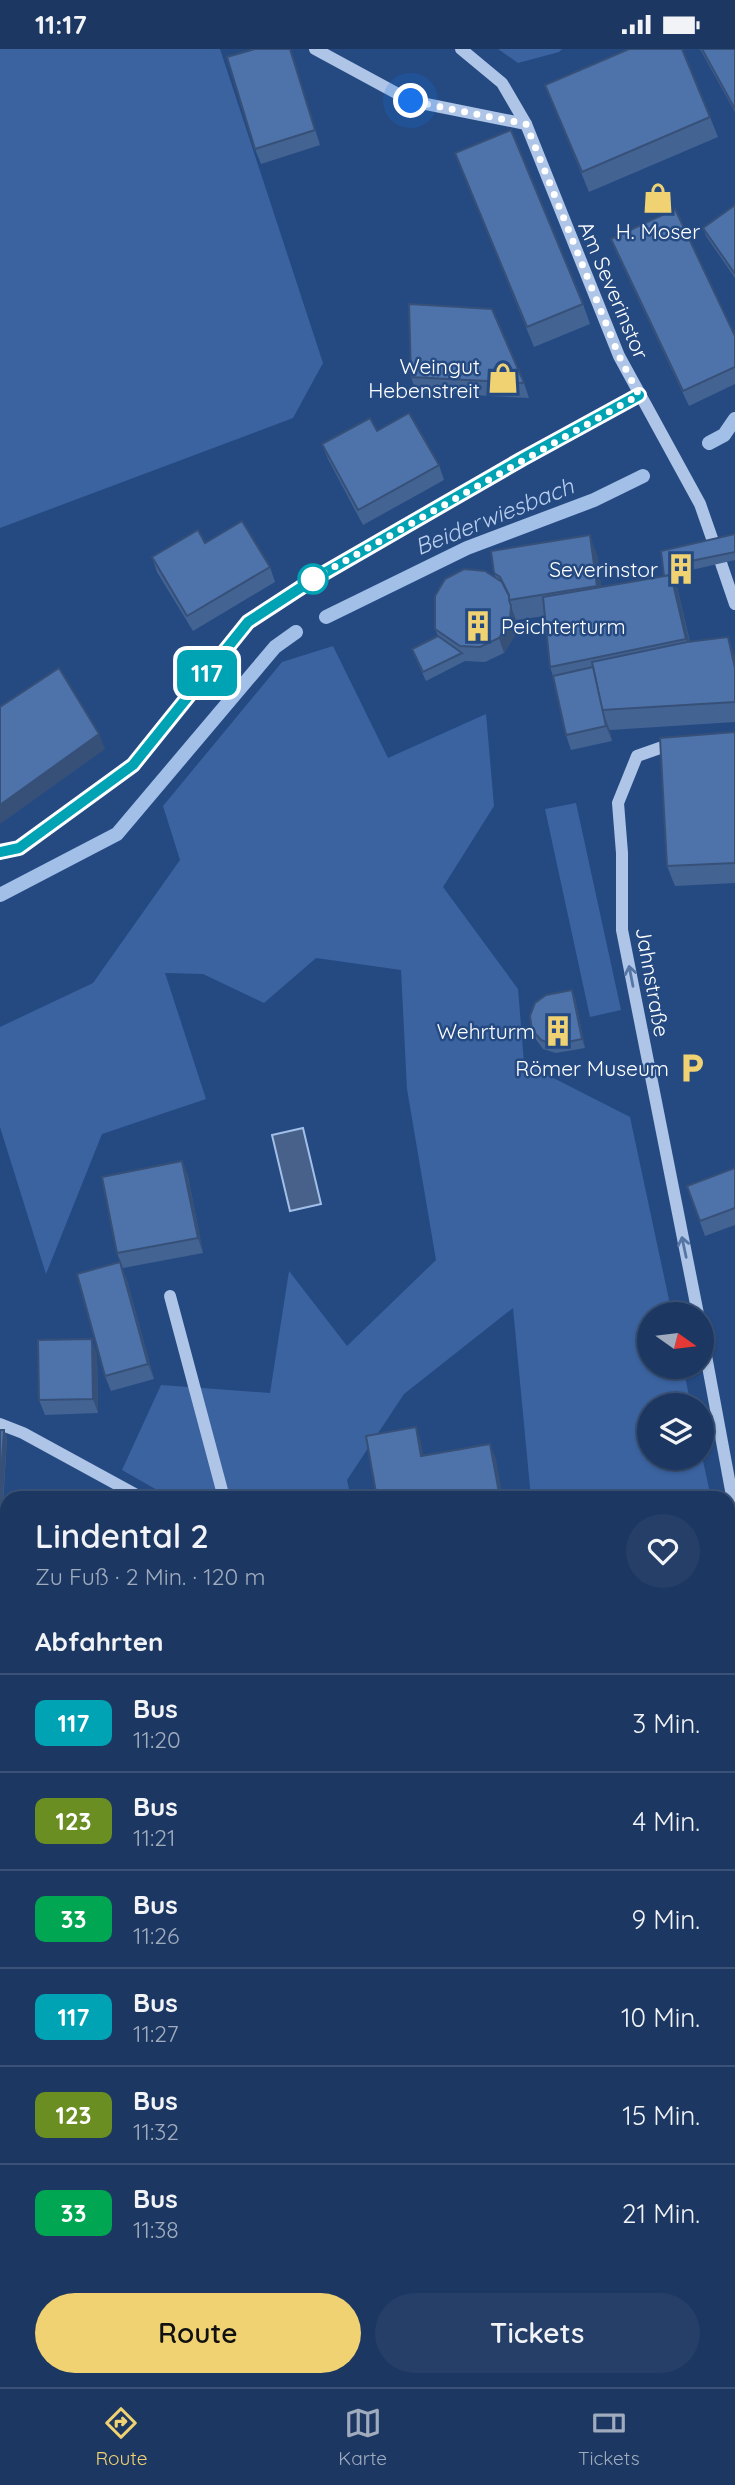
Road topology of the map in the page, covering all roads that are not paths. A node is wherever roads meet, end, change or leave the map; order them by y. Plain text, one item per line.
1 (315, 49) edge
2 (461, 49) edge
3 (526, 124) junction
4 (639, 395) junction
5 (715, 547) edge
6 (721, 563) edge
7 (735, 604) edge
8 (680, 741) edge
9 (0, 852) edge
10 (170, 1296) dead end
11 (696, 1302) edge
12 (710, 1379) edge
13 (0, 1424) edge
14 (129, 1491) edge
15 (222, 1491) edge
16 (731, 1491) edge

1 - 3 street
2 - 3 street, Am Severinstor
3 - 4 street, Am Severinstor
4 - 5 street, Am Severinstor
4 - 9 street
6 - 7 street
11 -> 8 street, Jahnstraße
10 - 15 street
12 - 16 street
13 - 14 street

